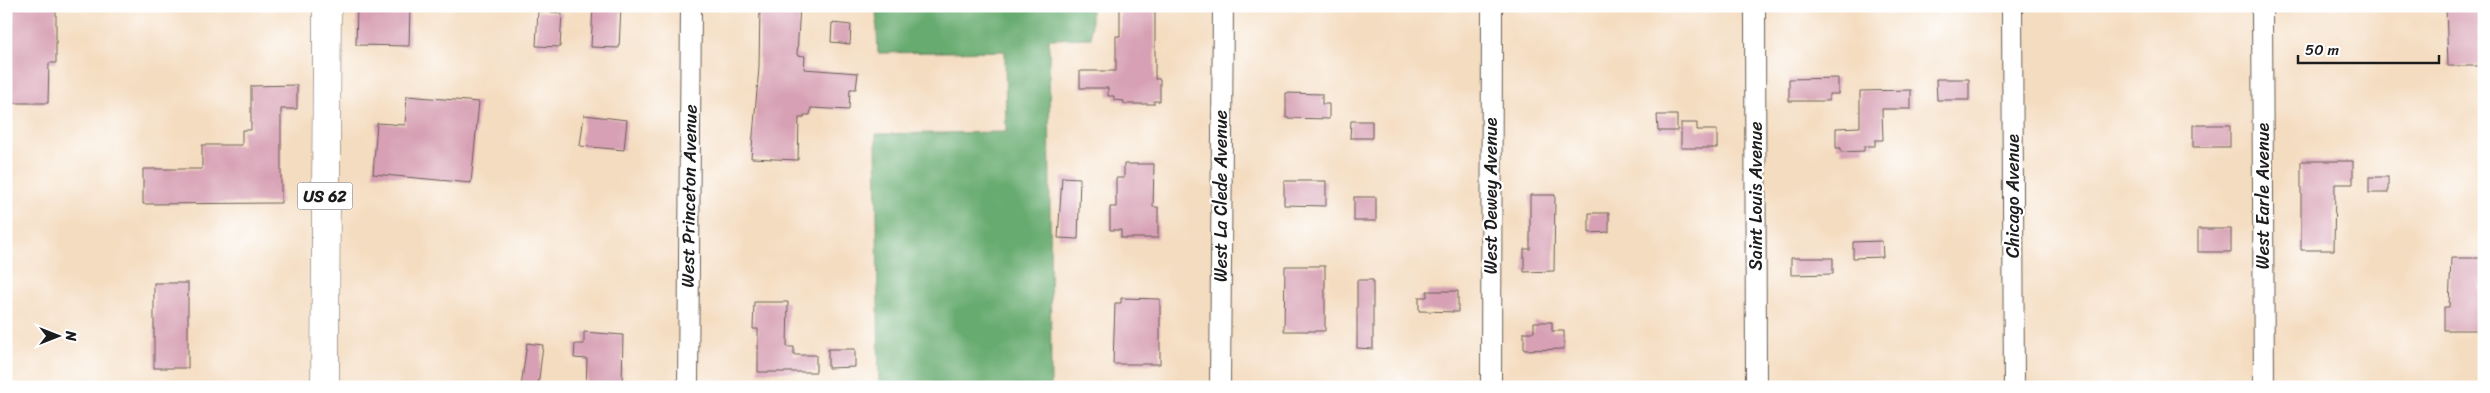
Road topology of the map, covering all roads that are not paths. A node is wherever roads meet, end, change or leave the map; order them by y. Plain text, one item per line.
1 (327, 6) edge
2 (691, 6) edge
3 (1222, 6) edge
4 (1492, 6) edge
5 (1755, 6) edge
6 (2012, 6) edge
7 (2262, 6) edge
8 (326, 387) edge
9 (688, 387) edge
10 (1220, 387) edge
11 (1491, 387) edge
12 (1756, 387) edge
13 (2014, 387) edge
14 (2264, 387) edge

1 - 8 main road, US 62
2 - 9 street, West Princeton Avenue
3 - 10 street, West La Clede Avenue
4 - 11 street, West Dewey Avenue
5 - 12 street, Saint Louis Avenue
6 - 13 street, Chicago Avenue
7 - 14 street, West Earle Avenue

